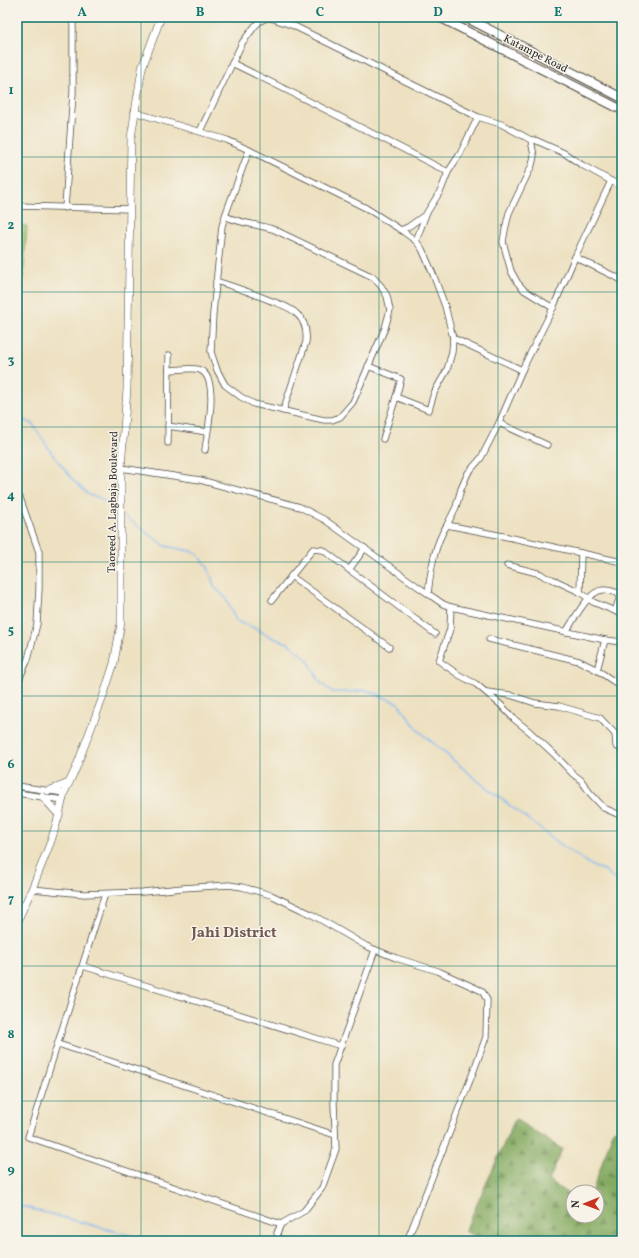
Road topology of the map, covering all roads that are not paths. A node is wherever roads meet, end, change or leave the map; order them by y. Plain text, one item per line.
1 (73, 17) edge
2 (161, 17) edge
3 (439, 17) edge
4 (465, 17) edge
5 (232, 63) junction
6 (622, 98) edge
7 (622, 110) edge
8 (134, 112) junction
9 (478, 117) junction
10 (200, 131) junction
11 (531, 140) junction
12 (249, 150) junction
13 (448, 172) junction
14 (611, 181) junction
15 (622, 187) edge
16 (17, 206) edge
17 (65, 208) junction
18 (130, 209) junction
19 (426, 214) junction
20 (225, 216) junction
21 (401, 230) junction
22 (416, 241) junction
23 (575, 257) junction
24 (622, 280) edge
25 (216, 281) junction
26 (553, 308) junction
27 (453, 338) junction
28 (169, 355) dead end
29 (368, 366) junction
30 (169, 370) junction
31 (217, 370) junction
32 (522, 370) junction
33 (208, 380) junction
34 (396, 397) junction
35 (283, 410) junction
36 (499, 424) junction
37 (168, 426) junction
38 (207, 432) junction
39 (383, 439) dead end
40 (168, 444) dead end
41 (546, 445) dead end
42 (204, 450) dead end
43 (121, 468) junction
44 (17, 495) edge
45 (447, 525) junction
46 (365, 548) junction
47 (581, 553) junction
48 (622, 562) edge
49 (507, 565) dead end
50 (349, 570) junction
51 (291, 576) junction
52 (580, 592) junction
53 (428, 593) junction
54 (622, 594) edge
55 (588, 599) junction
56 (272, 600) dead end
57 (451, 607) junction
58 (615, 611) junction
59 (622, 614) edge
60 (566, 632) junction
61 (434, 634) dead end
62 (489, 639) dead end
63 (605, 640) junction
64 (622, 642) edge
65 (389, 647) dead end
66 (597, 670) junction
67 (17, 684) edge
68 (622, 687) edge
69 (486, 692) junction
70 (622, 749) edge
71 (69, 783) junction
72 (17, 786) edge
73 (17, 793) edge
74 (45, 793) junction
75 (64, 797) junction
76 (59, 815) junction
77 (622, 816) edge
78 (32, 889) junction
79 (105, 894) junction
80 (17, 924) edge
81 (375, 950) junction
82 (83, 966) junction
83 (58, 1044) junction
84 (341, 1046) junction
85 (335, 1135) junction
86 (281, 1224) junction
87 (279, 1241) edge
88 (407, 1241) edge

1 - 17 street
2 - 8 street, Taoreed A. Lagbaja Boulevard
3 - 7 main road, Katampe Road
4 - 6 main road, Katampe Road
5 - 9 street
5 - 10 street
5 - 13 street
8 - 10 street
8 - 18 street, Taoreed A. Lagbaja Boulevard
9 - 11 street
9 - 13 street
10 - 12 street
11 - 14 street
11 - 26 street
12 - 20 street
12 - 21 street
13 - 19 street
14 - 15 street
14 - 23 street
16 - 17 street
17 - 18 street
18 - 43 street, Taoreed A. Lagbaja Boulevard
19 - 21 street
19 - 22 street
20 - 25 street
20 - 29 street
21 - 22 street
22 - 27 street
23 - 24 street
23 - 26 street
25 - 31 street
25 - 35 street
26 - 32 street
27 - 32 street
27 - 34 street
28 - 30 street
29 - 34 street
29 - 35 street
30 - 33 street
30 - 37 street
31 - 33 street
31 - 35 street
32 - 36 street
33 - 38 street
34 - 39 street
36 - 41 street
36 - 45 street
37 - 38 street
37 - 40 street
38 - 42 street
43 - 46 street
43 - 71 street, Taoreed A. Lagbaja Boulevard
44 - 67 street
45 - 47 street
45 - 53 street
46 - 50 street
46 - 53 street
47 - 48 street
47 - 52 street
49 - 52 street
50 - 51 street
50 - 61 street
51 - 56 street
51 - 65 street
52 - 55 street
53 - 57 street
54 - 55 street
54 - 58 street
55 - 58 street
55 - 60 street
57 - 60 street
57 - 69 street
58 - 59 street
60 - 63 street
62 - 66 street
63 - 64 street
63 - 66 street
66 - 68 street
69 - 70 street
69 - 77 street
71 - 74 street
71 - 75 street, Taoreed A. Lagbaja Boulevard
72 - 74 street
73 - 74 street
74 - 75 street
74 - 76 street
75 - 76 street, Taoreed A. Lagbaja Boulevard
76 - 78 street, Taoreed A. Lagbaja Boulevard
78 - 79 street
78 - 80 street, Taoreed A. Lagbaja Boulevard
79 - 81 street
79 - 82 street
81 - 84 street
81 - 88 street
82 - 83 street
82 - 84 street
83 - 85 street
83 - 86 street
84 - 85 street
85 - 86 street
86 - 87 street

